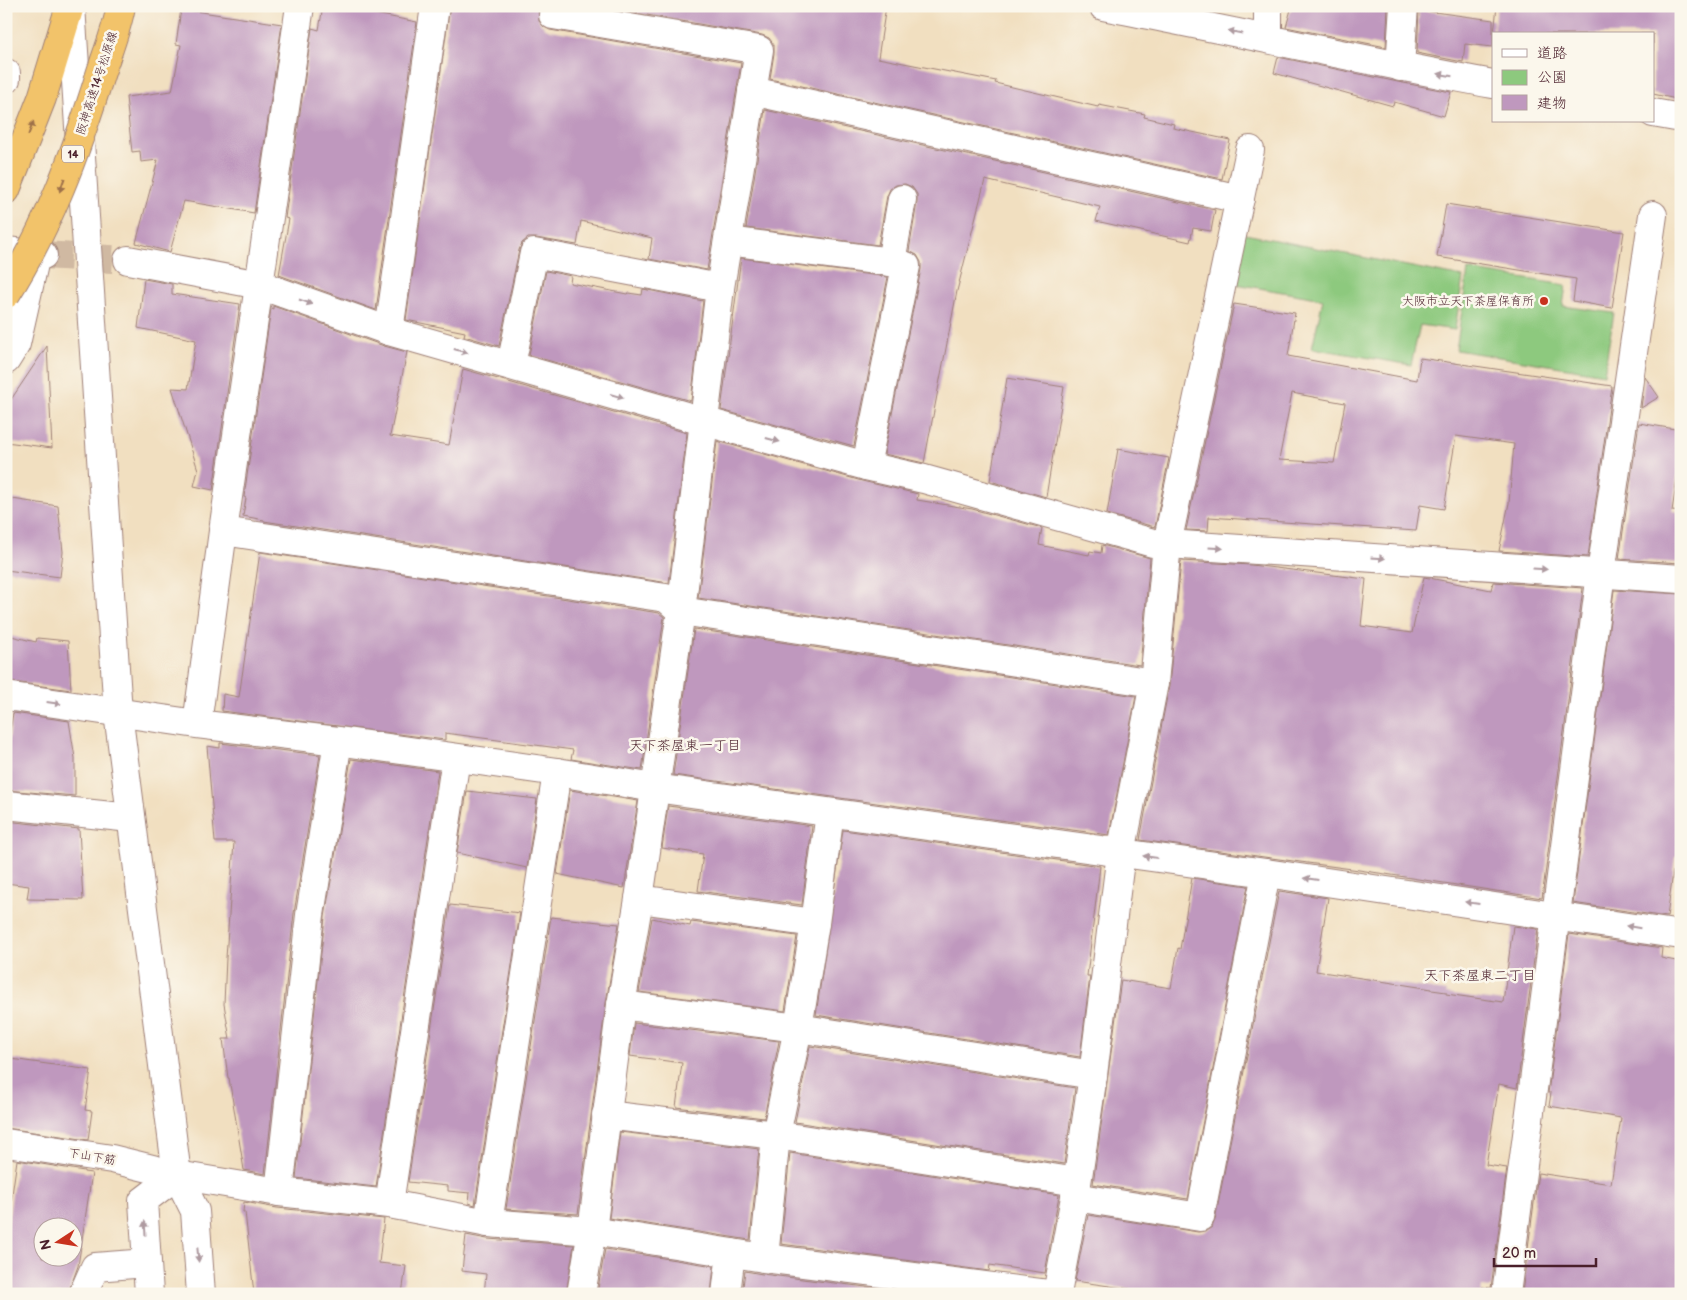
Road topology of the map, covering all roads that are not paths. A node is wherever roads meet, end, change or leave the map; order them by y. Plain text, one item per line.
1 (70, 6) edge
2 (121, 6) edge
3 (300, 6) edge
4 (435, 6) edge
5 (554, 6) edge
6 (1268, 6) edge
7 (1404, 6) edge
8 (1118, 8) edge
9 (1268, 38) junction
10 (1400, 67) junction
11 (6, 73) edge
12 (6, 80) edge
13 (1492, 84) edge
14 (752, 91) junction
15 (1654, 112) edge
16 (1681, 118) edge
17 (1250, 150) dead end
18 (6, 190) edge
19 (902, 199) dead end
20 (1240, 199) junction
21 (1653, 215) dead end
22 (728, 242) junction
23 (6, 251) edge
24 (128, 260) tunnel mouth
25 (891, 262) junction
26 (260, 286) junction
27 (720, 288) junction
28 (6, 294) edge
29 (389, 331) junction
30 (6, 360) edge
31 (510, 365) junction
32 (703, 421) junction
33 (866, 466) junction
34 (223, 530) junction
35 (1167, 544) junction
36 (1601, 574) junction
37 (1681, 579) edge
38 (681, 612) junction
39 (1154, 682) junction
40 (6, 696) edge
41 (118, 713) junction
42 (197, 724) junction
43 (338, 741) junction
44 (456, 758) junction
45 (557, 772) junction
46 (655, 788) junction
47 (6, 805) edge
48 (830, 813) junction
49 (132, 818) junction
50 (1121, 853) junction
51 (1266, 873) junction
52 (639, 899) junction
53 (1555, 915) junction
54 (815, 923) junction
55 (1681, 935) edge
56 (621, 1006) junction
57 (798, 1028) junction
58 (1093, 1075) junction
59 (606, 1115) junction
60 (776, 1135) junction
61 (6, 1143) edge
62 (177, 1175) junction
63 (1076, 1190) junction
64 (279, 1192) junction
65 (389, 1204) junction
66 (488, 1223) junction
67 (592, 1231) junction
68 (732, 1253) junction
69 (764, 1258) junction
70 (147, 1263) junction
71 (907, 1285) edge
72 (83, 1294) edge
73 (149, 1294) edge
74 (201, 1294) edge
75 (581, 1294) edge
76 (726, 1294) edge
77 (1048, 1294) edge
78 (1057, 1294) edge
79 (1506, 1294) edge

18 -> 1 highway
1 - 41 street
2 -> 28 highway, 阪神高速14号松原線 / 14, bridge
3 - 26 street
4 - 29 street
5 - 14 street
6 - 9 street
7 - 10 street
9 -> 8 street
9 - 10 street
13 -> 10 street
11 - 12 street
14 - 20 street
14 - 22 street
15 - 16 street
17 - 20 street
19 - 25 street
20 - 35 street
21 - 36 street
22 - 25 street
22 - 27 street
23 - 30 street
24 - 26 street
25 - 33 street
26 -> 29 street
26 - 34 street
27 - 31 street
27 - 32 street
29 -> 31 street
31 -> 32 street
32 -> 33 street
32 - 38 street
33 - 35 street
34 - 38 street
34 - 42 street
35 -> 36 street
35 - 39 street
36 - 37 street
36 - 53 street
38 - 39 street
38 - 46 street
39 - 50 street
40 -> 41 street
41 - 42 street
41 - 49 street
42 - 43 street
43 - 44 street
43 - 64 street
44 - 45 street
44 - 65 street
45 - 46 street
45 - 66 street
46 - 48 street
46 - 52 street
47 - 49 street
48 - 50 street
48 - 54 street
49 - 62 street
51 -> 50 street
50 - 58 street
53 -> 51 street
51 - 63 street
52 - 54 street
52 - 56 street
55 -> 53 street
53 - 79 street
54 - 57 street
56 - 57 street
56 - 59 street
57 - 58 street
57 - 60 street
58 - 63 street
59 - 60 street
59 - 67 street
60 - 63 street
60 - 69 street
61 - 62 street, 下山下筋
62 - 64 street, 下山下筋
70 -> 62 street
62 -> 74 street
63 - 78 street
64 - 65 street, 下山下筋
65 - 66 street, 下山下筋
66 - 67 street, 下山下筋
67 - 68 street, 下山下筋
67 - 75 street
68 - 69 street, 下山下筋
68 - 76 street
69 - 71 street, 下山下筋
70 - 72 street
70 - 73 street
71 - 77 street, 下山下筋

